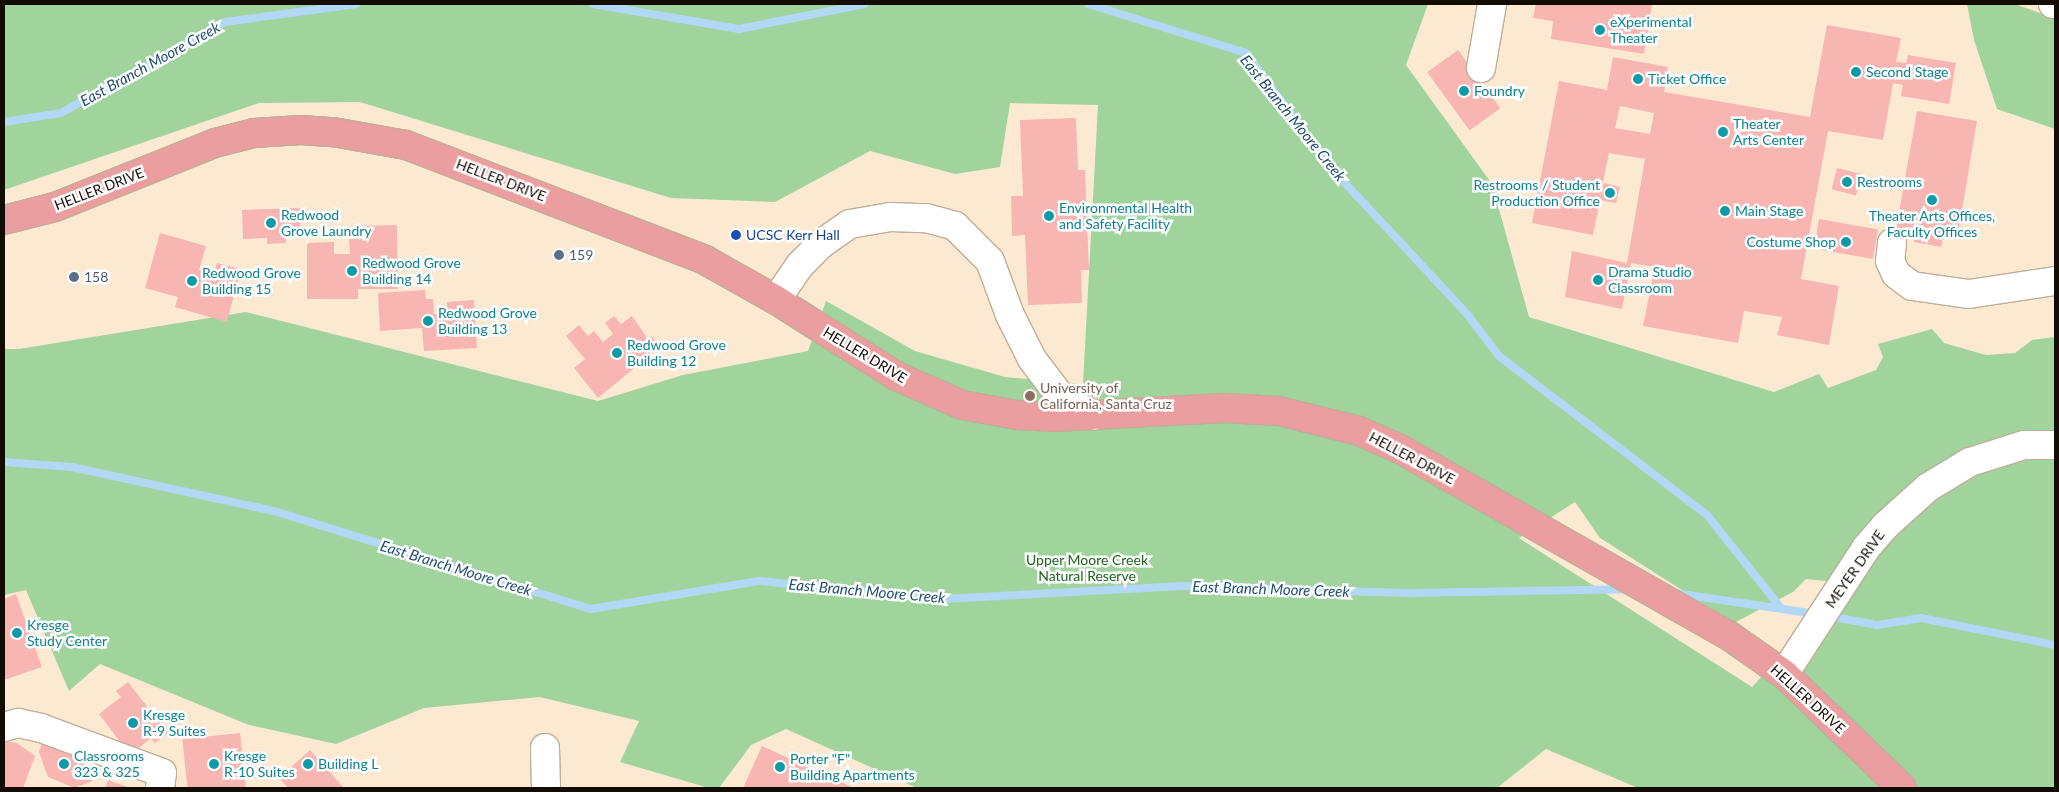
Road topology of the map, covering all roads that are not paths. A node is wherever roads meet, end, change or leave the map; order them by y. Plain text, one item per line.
1 (1492, 4) edge
2 (1481, 68) dead end
3 (4, 220) edge
4 (1892, 243) dead end
5 (2055, 281) edge
6 (776, 300) junction
7 (1094, 415) junction
8 (2055, 445) edge
9 (1784, 674) junction
10 (4, 727) edge
11 (544, 748) dead end
12 (160, 788) edge
13 (546, 788) edge
14 (1902, 788) edge

1 - 2 street
3 - 6 main road, HELLER DRIVE
4 - 5 street
6 - 7 main road, HELLER DRIVE
6 - 7 street
7 - 9 main road, HELLER DRIVE
8 - 9 street, MEYER DRIVE
9 - 14 main road, HELLER DRIVE
10 - 12 street
11 - 13 street

